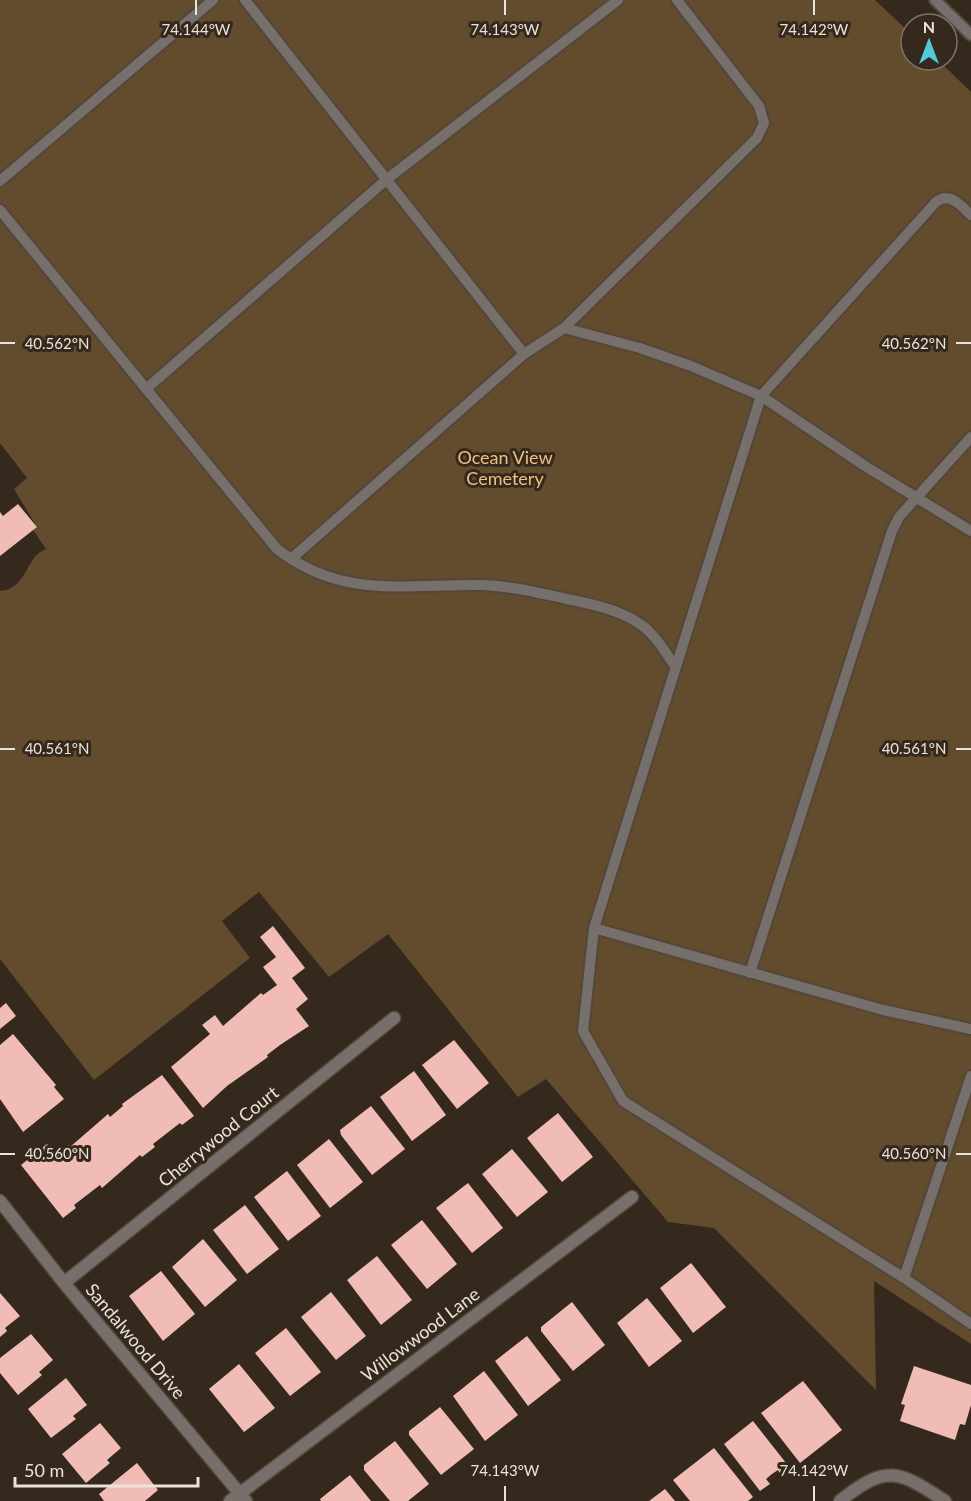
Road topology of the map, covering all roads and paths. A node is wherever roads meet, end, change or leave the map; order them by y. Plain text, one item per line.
1 (213, 0) edge
2 (245, 0) edge
3 (618, 0) edge
4 (677, 0) edge
5 (935, 0) edge
6 (971, 35) edge
7 (386, 180) junction
8 (0, 181) edge
9 (0, 210) edge
10 (971, 215) edge
11 (564, 328) junction
12 (524, 354) junction
13 (146, 389) junction
14 (761, 396) junction
15 (971, 437) edge
16 (916, 498) junction
17 (971, 531) edge
18 (291, 559) junction
19 (675, 666) junction
20 (594, 928) junction
21 (750, 974) junction
22 (394, 1018) dead end
23 (971, 1029) edge
24 (971, 1076) edge
25 (632, 1197) dead end
26 (0, 1201) edge
27 (904, 1278) junction
28 (64, 1283) junction
29 (971, 1324) edge
30 (239, 1499) edge
31 (840, 1501) edge
32 (945, 1501) edge

1 - 8 lane
2 - 7 lane
3 - 7 lane
4 - 11 lane
5 - 6 lane
7 - 12 lane
7 - 13 lane
9 - 13 lane
10 - 14 lane
11 - 12 lane
11 - 14 lane
12 - 18 lane
13 - 18 lane
14 - 16 lane
14 - 19 lane
15 - 16 lane
16 - 17 lane
16 - 21 lane
18 - 19 lane
19 - 20 lane
20 - 21 lane
20 - 27 lane
21 - 23 lane
22 - 28 street, Cherrywood Court
24 - 27 lane
25 - 30 street, Willowwood Lane
26 - 28 street, Sandalwood Drive
27 - 29 lane
28 - 30 street, Sandalwood Drive
31 - 32 street

